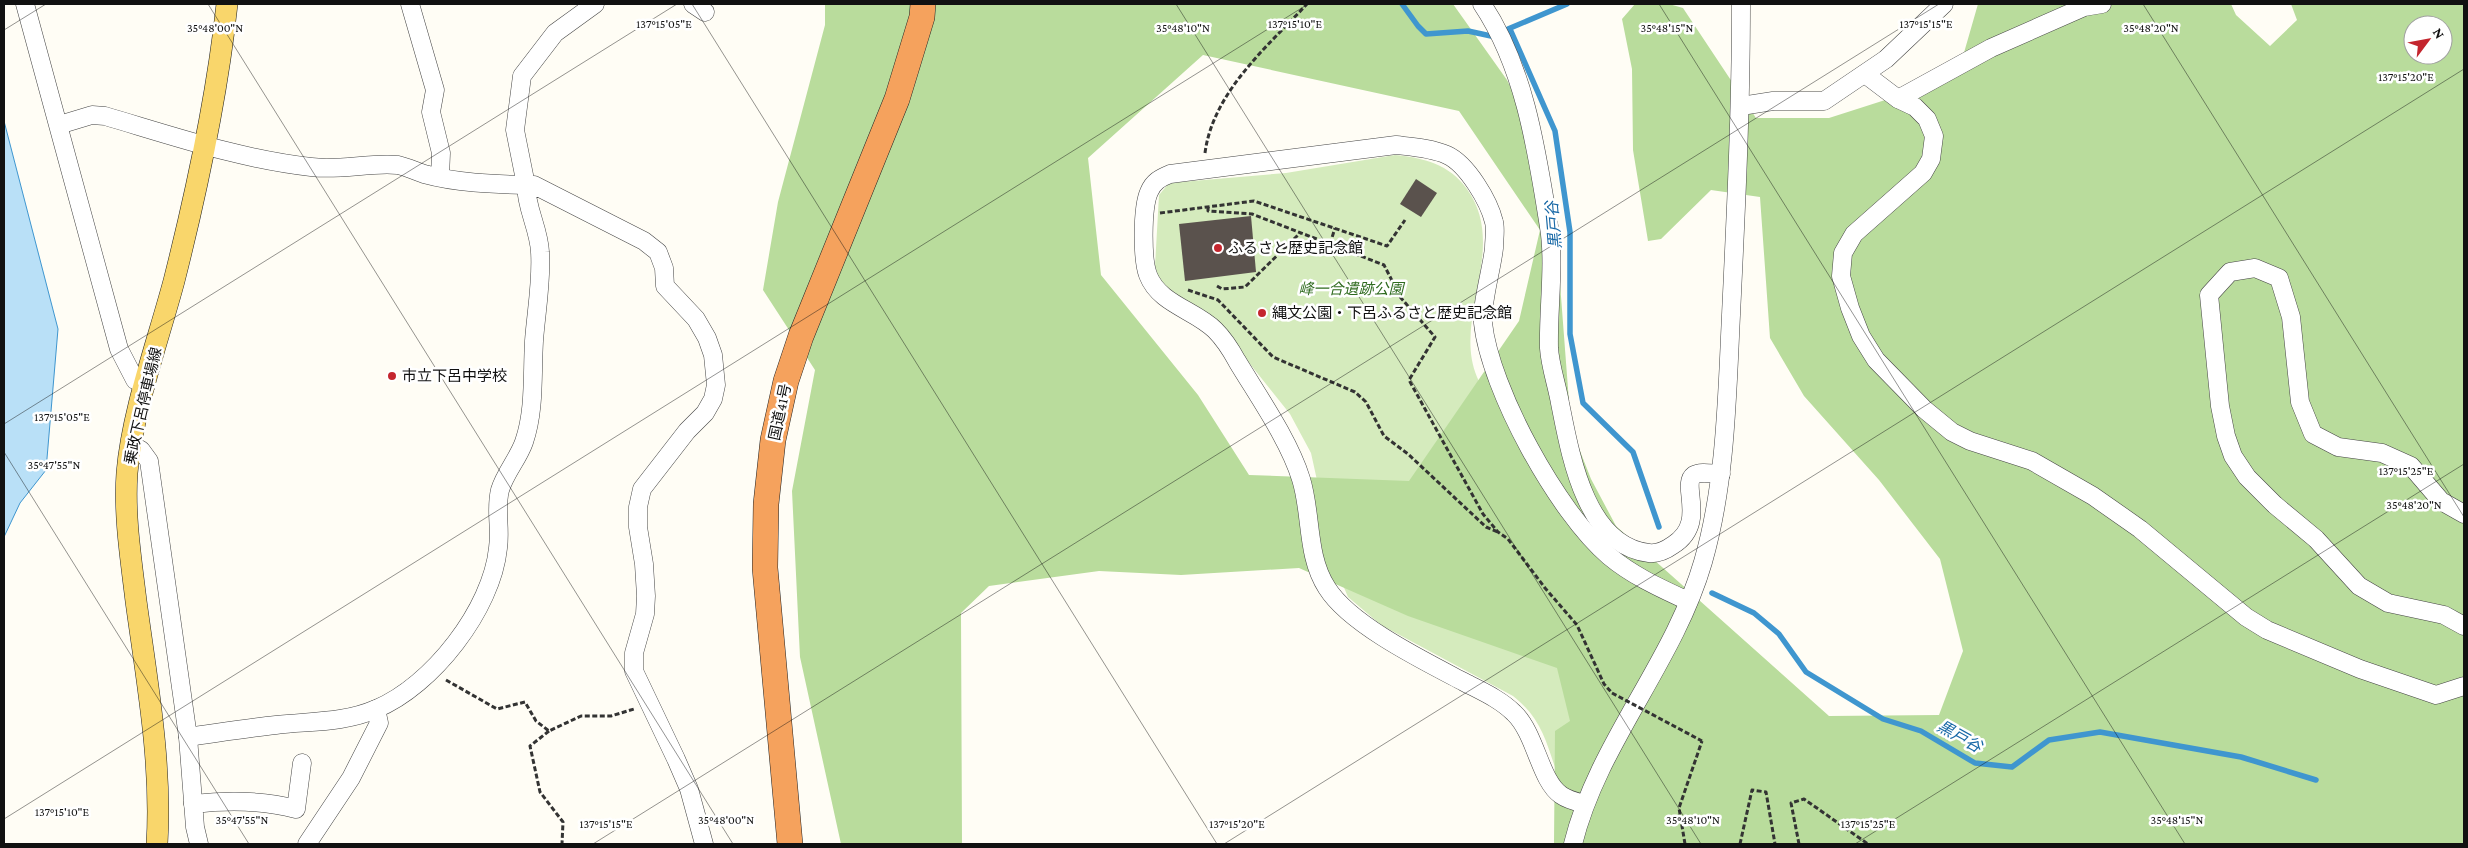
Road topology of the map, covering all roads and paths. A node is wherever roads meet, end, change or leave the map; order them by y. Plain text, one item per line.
1 (25, 4) edge
2 (227, 4) edge
3 (410, 4) edge
4 (595, 4) edge
5 (923, 4) edge
6 (1307, 4) edge
7 (1482, 4) edge
8 (1741, 4) edge
9 (1944, 4) edge
10 (2102, 4) edge
11 (1865, 74) junction
12 (1898, 99) junction
13 (1741, 106) junction
14 (59, 125) junction
15 (206, 147) junction
16 (1203, 170) junction
17 (440, 177) junction
18 (526, 185) junction
19 (1208, 207) junction
20 (1155, 216) junction
21 (1405, 220) dead end
22 (1335, 228) junction
23 (1300, 234) junction
24 (1330, 244) junction
25 (1217, 286) dead end
26 (1180, 288) dead end
27 (146, 385) junction
28 (132, 445) junction
29 (1720, 474) junction
30 (2464, 514) edge
31 (1498, 532) junction
32 (1688, 601) junction
33 (2464, 626) edge
34 (429, 672) junction
35 (2464, 686) edge
36 (648, 702) junction
37 (376, 709) junction
38 (549, 731) junction
39 (188, 737) junction
40 (302, 763) dead end
41 (193, 804) junction
42 (1585, 804) junction
43 (157, 844) edge
44 (199, 844) edge
45 (307, 844) edge
46 (562, 844) edge
47 (704, 844) edge
48 (790, 844) edge
49 (1573, 844) edge
50 (1686, 844) edge
51 (1740, 844) edge
52 (1775, 844) edge
53 (1799, 844) edge
54 (1868, 844) edge

1 - 14 street
2 - 15 main road, 乗政下呂停車場線
3 - 17 street
4 - 18 street
5 - 48 highway, 国道41号
6 - 16 path
7 - 29 street
8 - 13 street
9 - 11 street
10 - 12 street
11 - 12 street
11 - 13 street
12 - 35 street
13 - 29 street
14 - 15 street
14 - 27 street
15 - 17 street
15 - 27 main road, 乗政下呂停車場線
16 - 20 street
16 - 32 street
17 - 18 street
18 - 34 street
18 - 36 street
19 - 20 path
19 - 22 path
19 - 23 path
20 - 42 street
21 - 22 path
22 - 24 path
23 - 24 path
23 - 25 path
24 - 31 path
26 - 31 path
27 - 28 main road, 乗政下呂停車場線
28 - 39 street
28 - 43 main road, 乗政下呂停車場線
29 - 32 street
30 - 33 street
31 - 50 path, bridge
32 - 42 street
34 - 37 street
34 - 38 path
36 - 38 path
36 - 47 street
37 - 39 street
37 - 45 street
38 - 46 path
39 - 41 street
40 - 41 street
41 - 44 street
42 - 49 street
51 - 52 path
53 - 54 path

